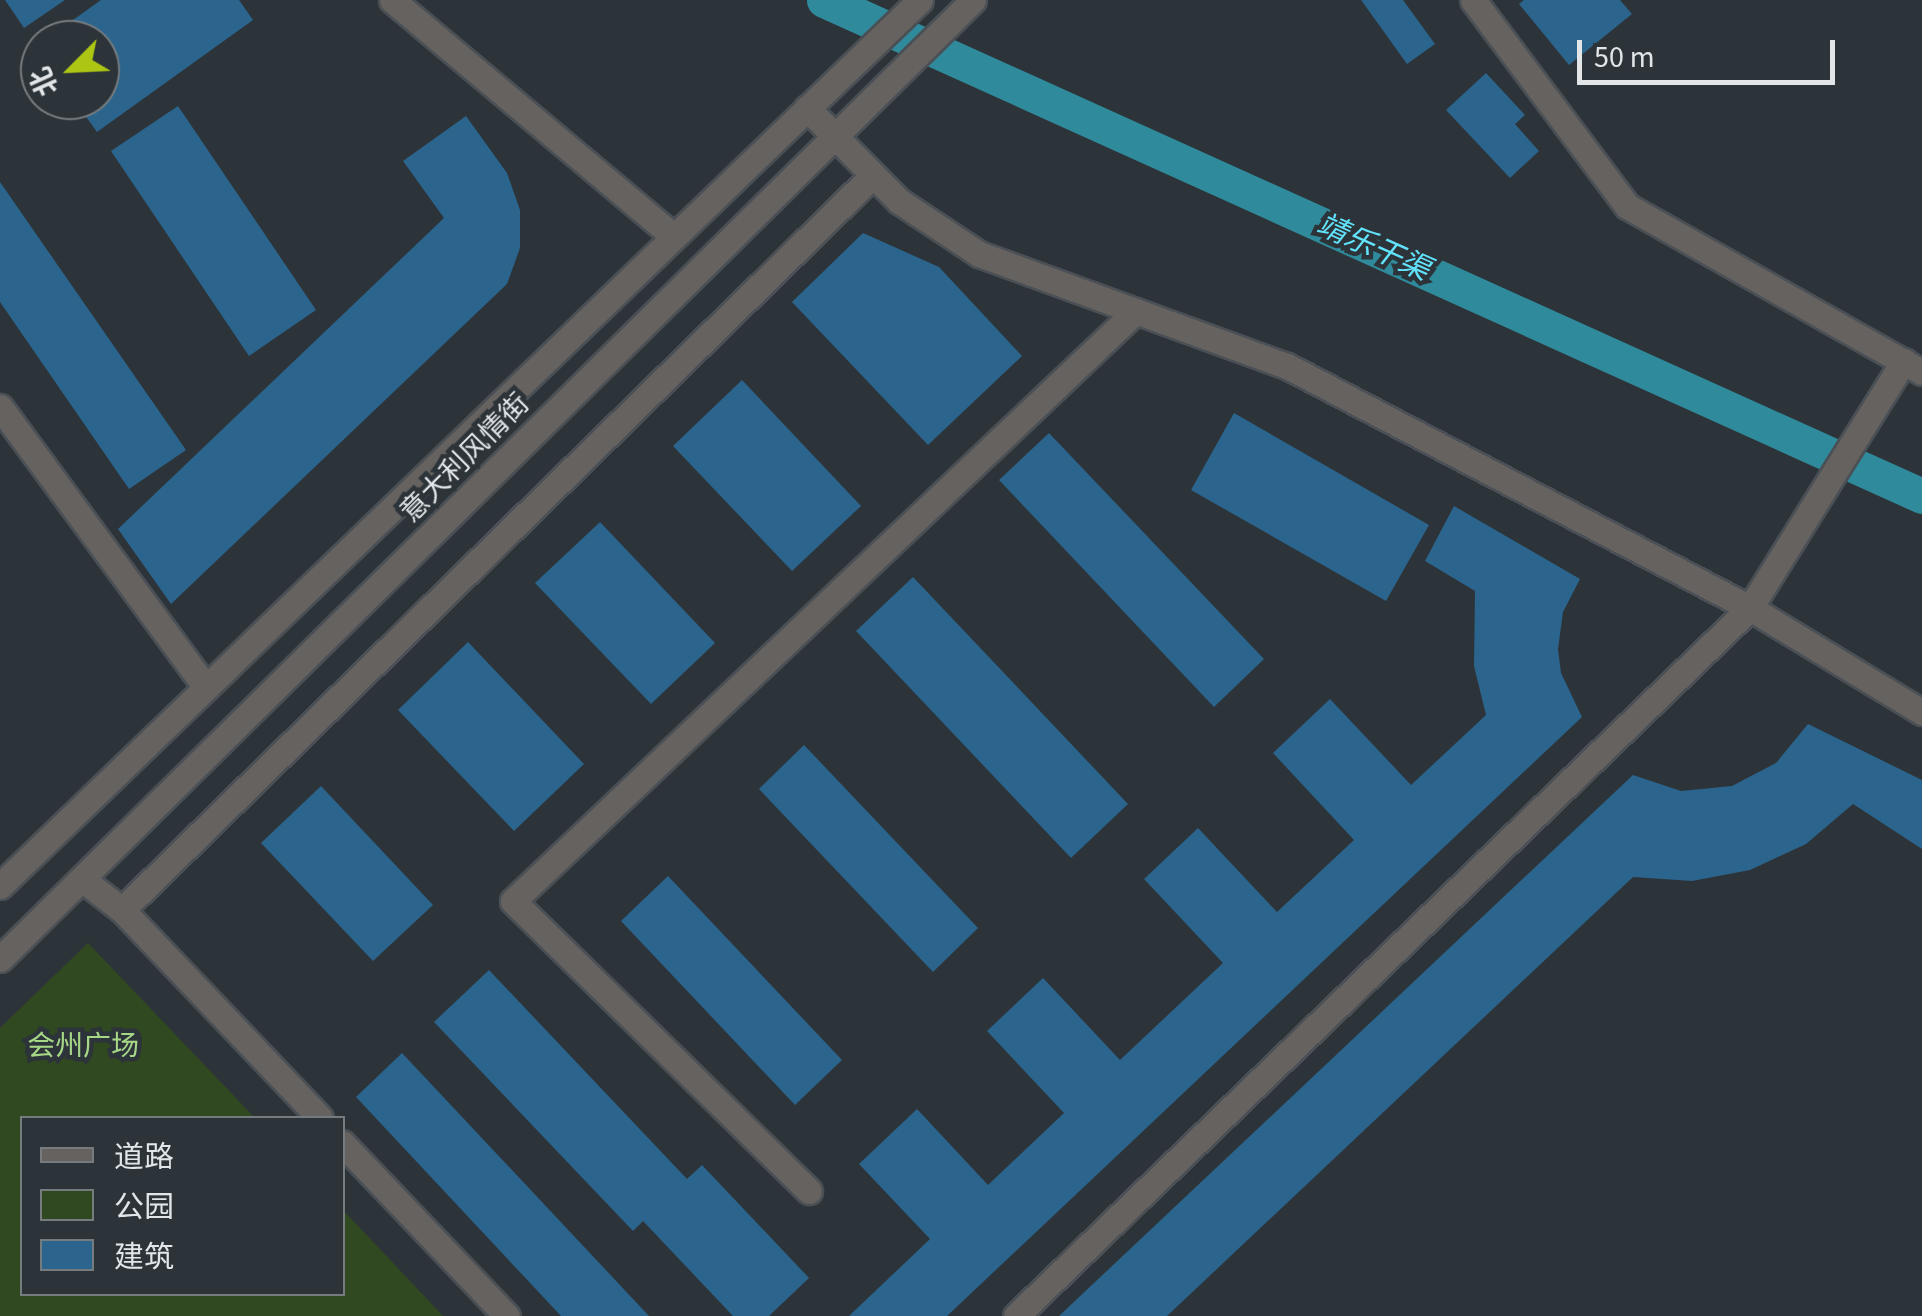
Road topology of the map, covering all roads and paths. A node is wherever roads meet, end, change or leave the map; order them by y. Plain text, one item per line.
1 (392, 0) edge
2 (920, 0) edge
3 (1473, 0) edge
4 (966, 7) edge
5 (807, 108) junction
6 (835, 136) junction
7 (873, 174) junction
8 (674, 237) junction
9 (1136, 311) junction
10 (1913, 367) edge
11 (0, 407) edge
12 (1750, 608) junction
13 (206, 687) junction
14 (1922, 712) edge
15 (82, 878) junction
16 (0, 886) edge
17 (122, 910) junction
18 (0, 960) edge
19 (318, 1116) edge
20 (345, 1145) edge
21 (810, 1192) dead end
22 (507, 1316) edge
23 (1016, 1316) edge

1 - 8 street
2 - 5 street, 意大利风情街
3 - 10 street
4 - 6 street, 意大利风情街
5 - 6 street
5 - 8 street, 意大利风情街
6 - 7 street
6 - 15 street, 意大利风情街
7 - 9 street
7 - 17 street
8 - 13 street, 意大利风情街
9 - 12 street
9 - 21 street
10 - 12 street
11 - 13 street
12 - 14 street
12 - 23 street
13 - 16 street, 意大利风情街
15 - 17 street
15 - 18 street, 意大利风情街
17 - 19 street
20 - 22 street

